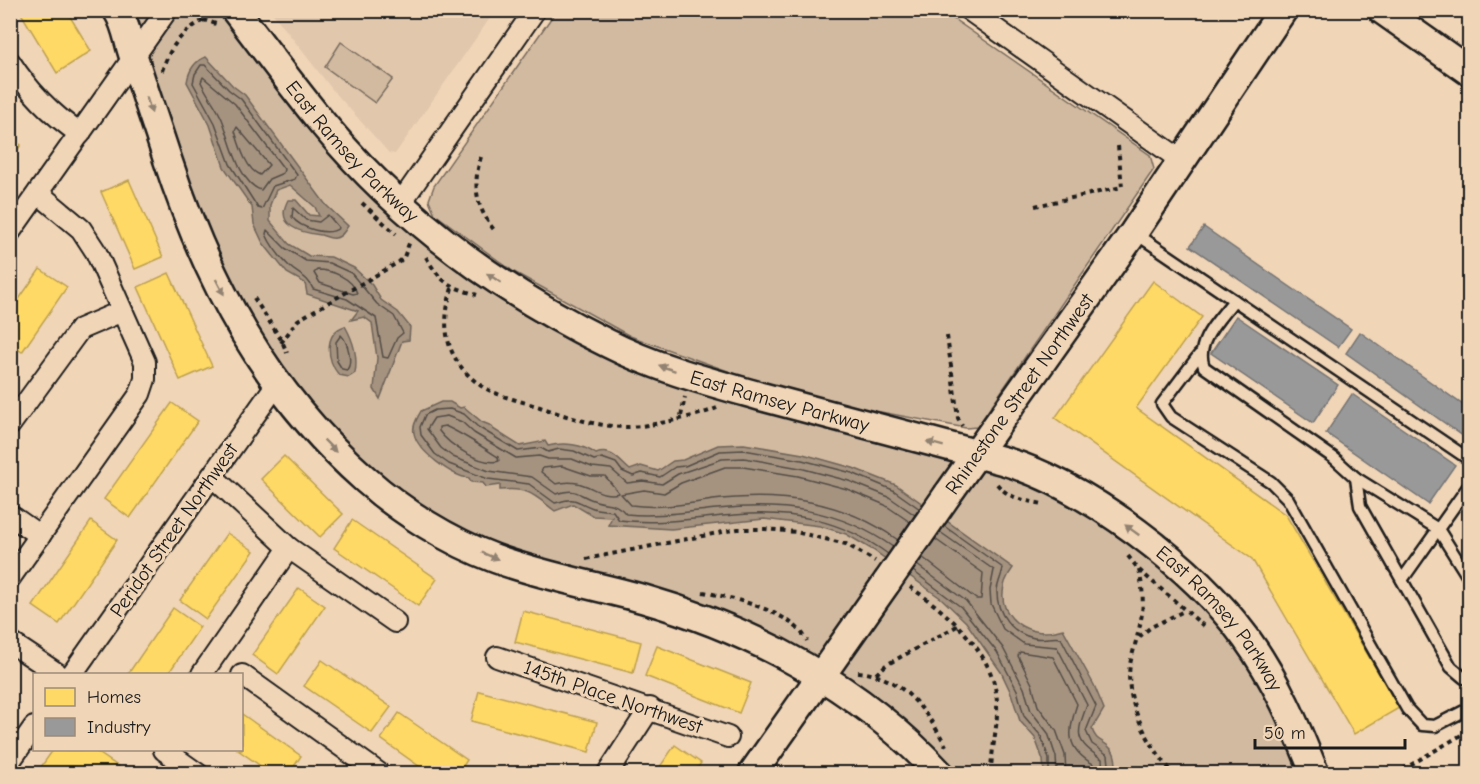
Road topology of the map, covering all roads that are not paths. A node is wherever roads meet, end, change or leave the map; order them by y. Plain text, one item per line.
1 (117, 10) edge
2 (167, 10) edge
3 (236, 10) edge
4 (535, 10) edge
5 (969, 10) edge
6 (1282, 10) edge
7 (1382, 10) edge
8 (139, 51) junction
9 (12, 69) edge
10 (1470, 72) edge
11 (80, 134) junction
12 (1182, 160) junction
13 (38, 193) junction
14 (409, 212) junction
15 (10, 232) edge
16 (1134, 232) junction
17 (1234, 300) junction
18 (120, 312) junction
19 (1199, 355) junction
20 (276, 385) junction
21 (10, 425) edge
22 (974, 455) junction
23 (1470, 460) edge
24 (213, 476) junction
25 (1356, 478) junction
26 (1470, 484) edge
27 (10, 515) edge
28 (1438, 529) junction
29 (40, 536) junction
30 (289, 548) junction
31 (10, 579) edge
32 (1402, 580) junction
33 (1470, 580) edge
34 (395, 622) dead end
35 (10, 642) edge
36 (215, 657) junction
37 (497, 657) dead end
38 (825, 667) junction
39 (55, 673) edge
40 (73, 673) edge
41 (203, 673) edge
42 (238, 673) edge
43 (243, 676) edge
44 (1470, 677) edge
45 (650, 708) junction
46 (1470, 708) edge
47 (33, 728) edge
48 (728, 737) dead end
49 (165, 751) edge
50 (10, 761) edge
51 (198, 774) edge
52 (380, 774) edge
53 (607, 774) edge
54 (752, 774) edge
55 (940, 774) edge
56 (1315, 774) edge

1 - 8 street
2 - 8 street
3 - 14 street, East Ramsey Parkway
4 - 14 street
5 - 12 street
6 - 12 street, Rhinestone Street Northwest
7 - 10 street
8 - 11 street
8 -> 20 street
9 - 11 street
11 - 13 street
12 - 16 street, Rhinestone Street Northwest
13 - 15 street
13 - 18 street
22 -> 14 street, East Ramsey Parkway
16 - 17 lane
16 - 22 street, Rhinestone Street Northwest
17 - 19 lane
17 - 23 lane
18 - 21 street
18 - 29 street
19 - 25 lane
19 - 46 lane
20 - 24 street, Peridot Street Northwest
20 -> 38 street
22 - 38 street, Rhinestone Street Northwest, bridge
56 -> 22 street, East Ramsey Parkway
24 - 30 street
24 - 40 street, Peridot Street Northwest
25 - 28 lane
25 - 32 lane
26 - 28 lane
27 - 29 street
28 - 32 lane
28 - 33 lane
29 - 31 street
30 - 34 street
30 - 36 street
32 - 44 lane
35 - 39 street
36 - 41 street
36 - 42 street
37 - 45 street, 145th Place Northwest
38 - 54 street, Rhinestone Street Northwest
38 - 55 street
43 - 52 street
45 - 48 street, 145th Place Northwest
45 - 53 street
47 - 50 street
49 - 51 street

